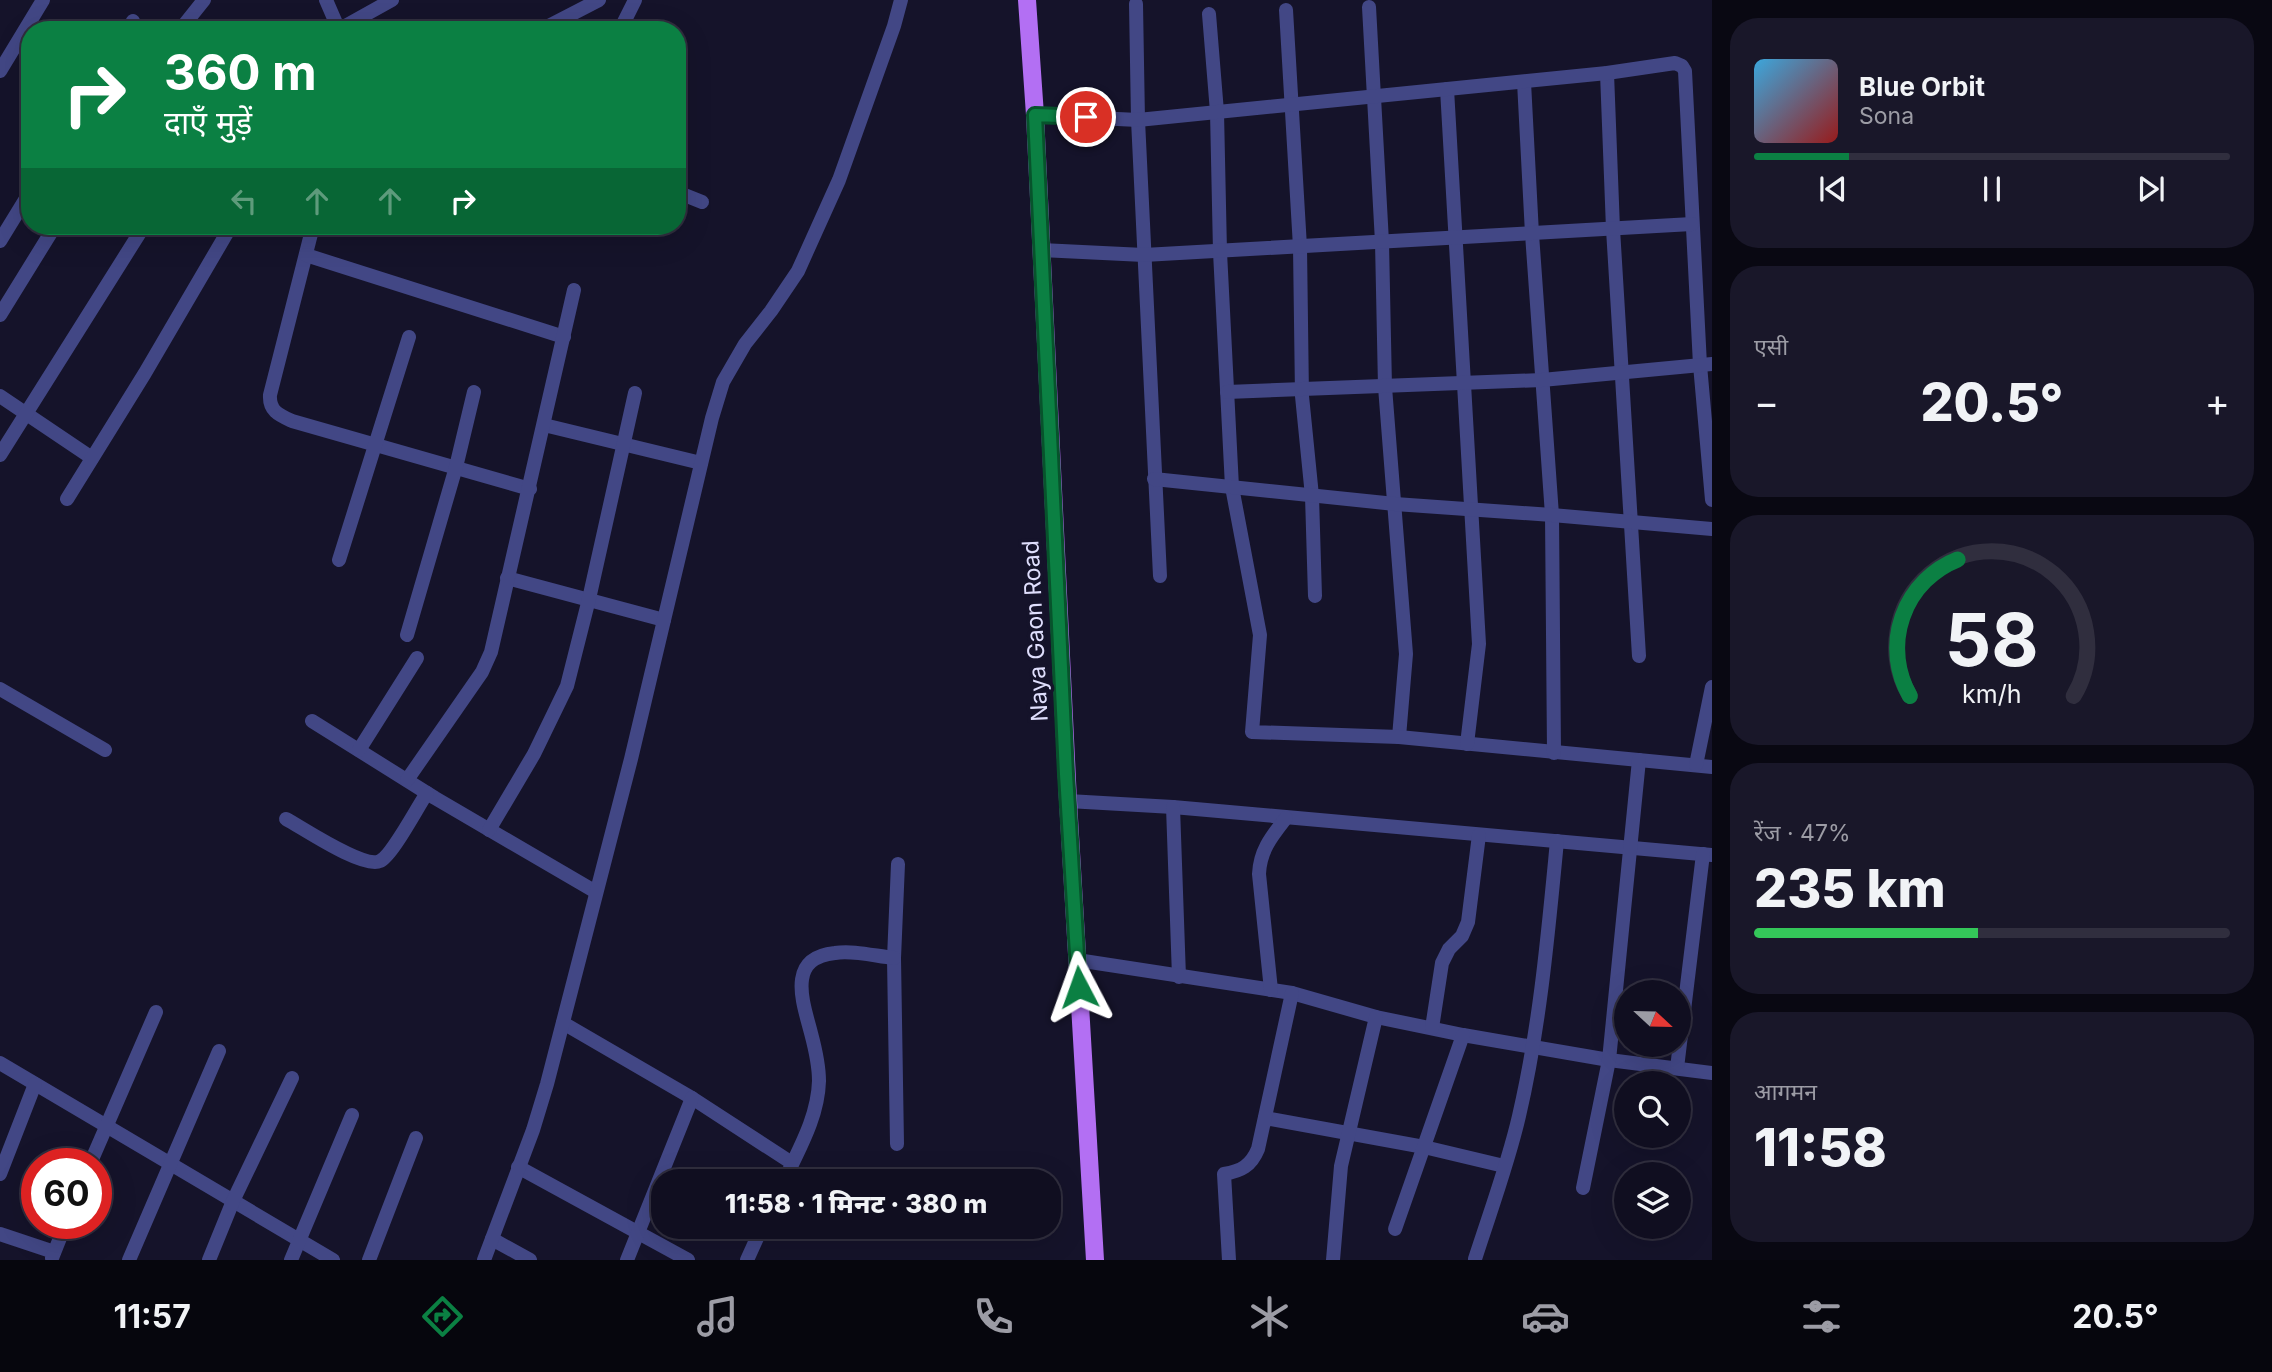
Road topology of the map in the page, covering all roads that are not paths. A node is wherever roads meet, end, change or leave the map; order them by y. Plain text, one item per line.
1 (43, 0) edge
2 (204, 0) edge
3 (326, 0) edge
4 (392, 0) edge
5 (599, 0) edge
6 (635, 0) edge
7 (1027, 0) edge
8 (896, 1) edge
9 (1136, 4) dead end
10 (1369, 7) dead end
11 (1286, 10) dead end
12 (1209, 14) dead end
13 (30, 21) edge
14 (187, 21) edge
15 (335, 21) edge
16 (355, 21) edge
17 (558, 21) edge
18 (624, 21) edge
19 (21, 36) edge
20 (0, 71) edge
21 (1607, 74) junction
22 (1524, 82) junction
23 (1447, 89) junction
24 (1375, 96) junction
25 (1292, 104) junction
26 (1216, 112) junction
27 (1035, 115) junction
28 (1138, 120) junction
29 (686, 196) edge
30 (702, 202) dead end
31 (21, 206) edge
32 (1692, 224) junction
33 (1613, 229) junction
34 (1532, 234) junction
35 (49, 235) edge
36 (138, 235) edge
37 (226, 235) edge
38 (311, 235) edge
39 (1457, 238) junction
40 (0, 241) edge
41 (1382, 242) junction
42 (1300, 247) junction
43 (1041, 250) junction
44 (1220, 252) junction
45 (306, 255) junction
46 (1144, 255) junction
47 (574, 290) dead end
48 (0, 315) edge
49 (409, 337) dead end
50 (564, 337) junction
51 (1706, 365) edge
52 (1622, 372) junction
53 (1542, 380) junction
54 (1465, 384) junction
55 (1385, 387) junction
56 (1301, 389) junction
57 (474, 392) dead end
58 (1227, 392) junction
59 (635, 393) dead end
60 (0, 396) edge
61 (27, 414) junction
62 (544, 425) junction
63 (377, 444) junction
64 (623, 444) junction
65 (0, 456) edge
66 (92, 458) junction
67 (701, 463) junction
68 (456, 467) junction
69 (1154, 479) junction
70 (1232, 487) junction
71 (530, 489) junction
72 (1312, 496) junction
73 (67, 499) dead end
74 (1712, 500) edge
75 (1395, 504) junction
76 (1471, 509) junction
77 (1552, 515) junction
78 (1632, 521) junction
79 (1712, 529) edge
80 (339, 560) dead end
81 (1160, 576) dead end
82 (507, 578) junction
83 (1315, 596) dead end
84 (589, 599) junction
85 (664, 620) junction
86 (407, 635) dead end
87 (1639, 656) dead end
88 (417, 658) dead end
89 (1712, 687) edge
90 (0, 689) edge
91 (312, 721) dead end
92 (1399, 737) junction
93 (1467, 744) junction
94 (105, 750) dead end
95 (359, 750) junction
96 (1554, 753) junction
97 (1639, 760) junction
98 (1696, 765) junction
99 (1712, 767) edge
100 (407, 780) junction
101 (426, 793) junction
102 (1068, 801) junction
103 (1173, 807) junction
104 (1286, 818) junction
105 (286, 819) dead end
106 (489, 830) junction
107 (1479, 835) junction
108 (1558, 841) junction
109 (1631, 848) junction
110 (1707, 855) edge
111 (898, 864) dead end
112 (597, 892) junction
113 (894, 958) junction
114 (1077, 960) junction
115 (1179, 977) junction
116 (1271, 990) junction
117 (1292, 993) junction
118 (156, 1012) dead end
119 (1376, 1017) junction
120 (563, 1023) junction
121 (1432, 1028) junction
122 (1464, 1035) junction
123 (1533, 1047) junction
124 (219, 1051) dead end
125 (1609, 1060) junction
126 (0, 1063) edge
127 (1677, 1068) junction
128 (1712, 1073) edge
129 (292, 1078) dead end
130 (35, 1084) junction
131 (692, 1098) junction
132 (352, 1115) dead end
133 (1265, 1118) junction
134 (105, 1125) junction
135 (1349, 1133) junction
136 (416, 1138) dead end
137 (897, 1144) dead end
138 (1423, 1147) junction
139 (96, 1148) edge
140 (4, 1153) edge
141 (170, 1163) junction
142 (792, 1163) junction
143 (1504, 1166) junction
144 (518, 1167) junction
145 (789, 1169) edge
146 (0, 1174) edge
147 (1583, 1188) dead end
148 (233, 1201) junction
149 (1395, 1229) dead end
150 (639, 1232) junction
151 (0, 1234) edge
152 (60, 1239) edge
153 (492, 1239) junction
154 (757, 1239) edge
155 (299, 1240) junction
156 (53, 1256) edge
157 (1475, 1259) edge
158 (129, 1260) edge
159 (209, 1260) edge
160 (291, 1260) edge
161 (333, 1260) edge
162 (369, 1260) edge
163 (484, 1260) edge
164 (530, 1260) edge
165 (627, 1260) edge
166 (688, 1260) edge
167 (747, 1260) edge
168 (1095, 1260) edge
169 (1229, 1260) edge
170 (1333, 1260) edge

1 - 13 street
2 - 14 street
3 - 15 street
4 - 16 street
5 - 17 street
6 - 18 street
7 - 27 main road, Naya Gaon Road
8 - 67 street
9 - 28 street
10 - 24 street
11 - 25 street
12 - 26 street
19 - 20 street
21 - 22 street
21 - 32 street
21 - 33 street
22 - 23 street
22 - 34 street
23 - 24 street
23 - 39 street
24 - 25 street
24 - 41 street
25 - 26 street
25 - 42 street
26 - 28 street
26 - 44 street
27 - 28 street
27 - 43 main road, Naya Gaon Road
28 - 46 street
29 - 30 street
31 - 40 street
32 - 33 street
32 - 51 street
33 - 34 street
33 - 52 street
34 - 39 street
34 - 53 street
35 - 48 street
36 - 61 street
37 - 66 street
38 - 45 street
39 - 41 street
39 - 54 street
41 - 42 street
41 - 55 street
42 - 44 street
42 - 56 street
43 - 46 street
43 - 102 main road, Naya Gaon Road
44 - 46 street
44 - 58 street
45 - 50 street
45 - 63 street
46 - 69 street
47 - 50 street
49 - 63 street
50 - 62 street
51 - 52 street
51 - 74 street
52 - 53 street
52 - 78 street
53 - 54 street
53 - 77 street
54 - 55 street
54 - 76 street
55 - 56 street
55 - 75 street
56 - 58 street
56 - 72 street
57 - 68 street
58 - 70 street
59 - 64 street
60 - 61 street
61 - 65 street
61 - 66 street
62 - 64 street
62 - 71 street
63 - 68 street
63 - 80 street
64 - 67 street
64 - 84 street
66 - 73 street
67 - 85 street
68 - 71 street
68 - 86 street
69 - 70 street
69 - 81 street
70 - 72 street
70 - 92 street
71 - 82 street
72 - 75 street
72 - 83 street
75 - 76 street
75 - 92 street
76 - 77 street
76 - 93 street
77 - 78 street
77 - 96 street
78 - 79 street
78 - 87 street
82 - 84 street
82 - 100 street
84 - 85 street
84 - 106 street
85 - 112 street
88 - 95 street
89 - 98 street
90 - 94 street
91 - 95 street
92 - 93 street
93 - 96 street
95 - 100 street
96 - 97 street
97 - 98 street
97 - 109 street
98 - 99 street
100 - 101 street
101 - 105 street
101 - 106 street
102 - 103 street
102 - 114 main road, Naya Gaon Road
103 - 104 street
103 - 115 street
104 - 107 street
104 - 116 street
106 - 112 street
107 - 108 street
107 - 121 street
108 - 109 street
108 - 123 street
109 - 110 street
109 - 125 street
110 - 127 street
111 - 113 street
112 - 120 street
113 - 137 street
113 - 142 street
114 - 115 street
114 - 168 main road, Naya Gaon Road
115 - 116 street
116 - 117 street
117 - 119 street
117 - 133 street
118 - 134 street
119 - 121 street
119 - 135 street
120 - 131 street
120 - 144 street
121 - 122 street
122 - 123 street
122 - 138 street
123 - 125 street
123 - 143 street
124 - 141 street
125 - 127 street
125 - 147 street
126 - 130 street
127 - 128 street
129 - 148 street
130 - 134 street
130 - 140 street
131 - 142 street
131 - 150 street
132 - 155 street
133 - 135 street
133 - 169 street
134 - 139 street
134 - 141 street
135 - 138 street
135 - 170 street
136 - 162 street
138 - 143 street
138 - 149 street
140 - 146 street
141 - 148 street
141 - 158 street
142 - 145 street
143 - 157 street
144 - 150 street
144 - 153 street
148 - 155 street
148 - 159 street
150 - 165 street
150 - 166 street
151 - 156 street
152 - 156 street
153 - 163 street
153 - 164 street
154 - 167 street
155 - 160 street
155 - 161 street

